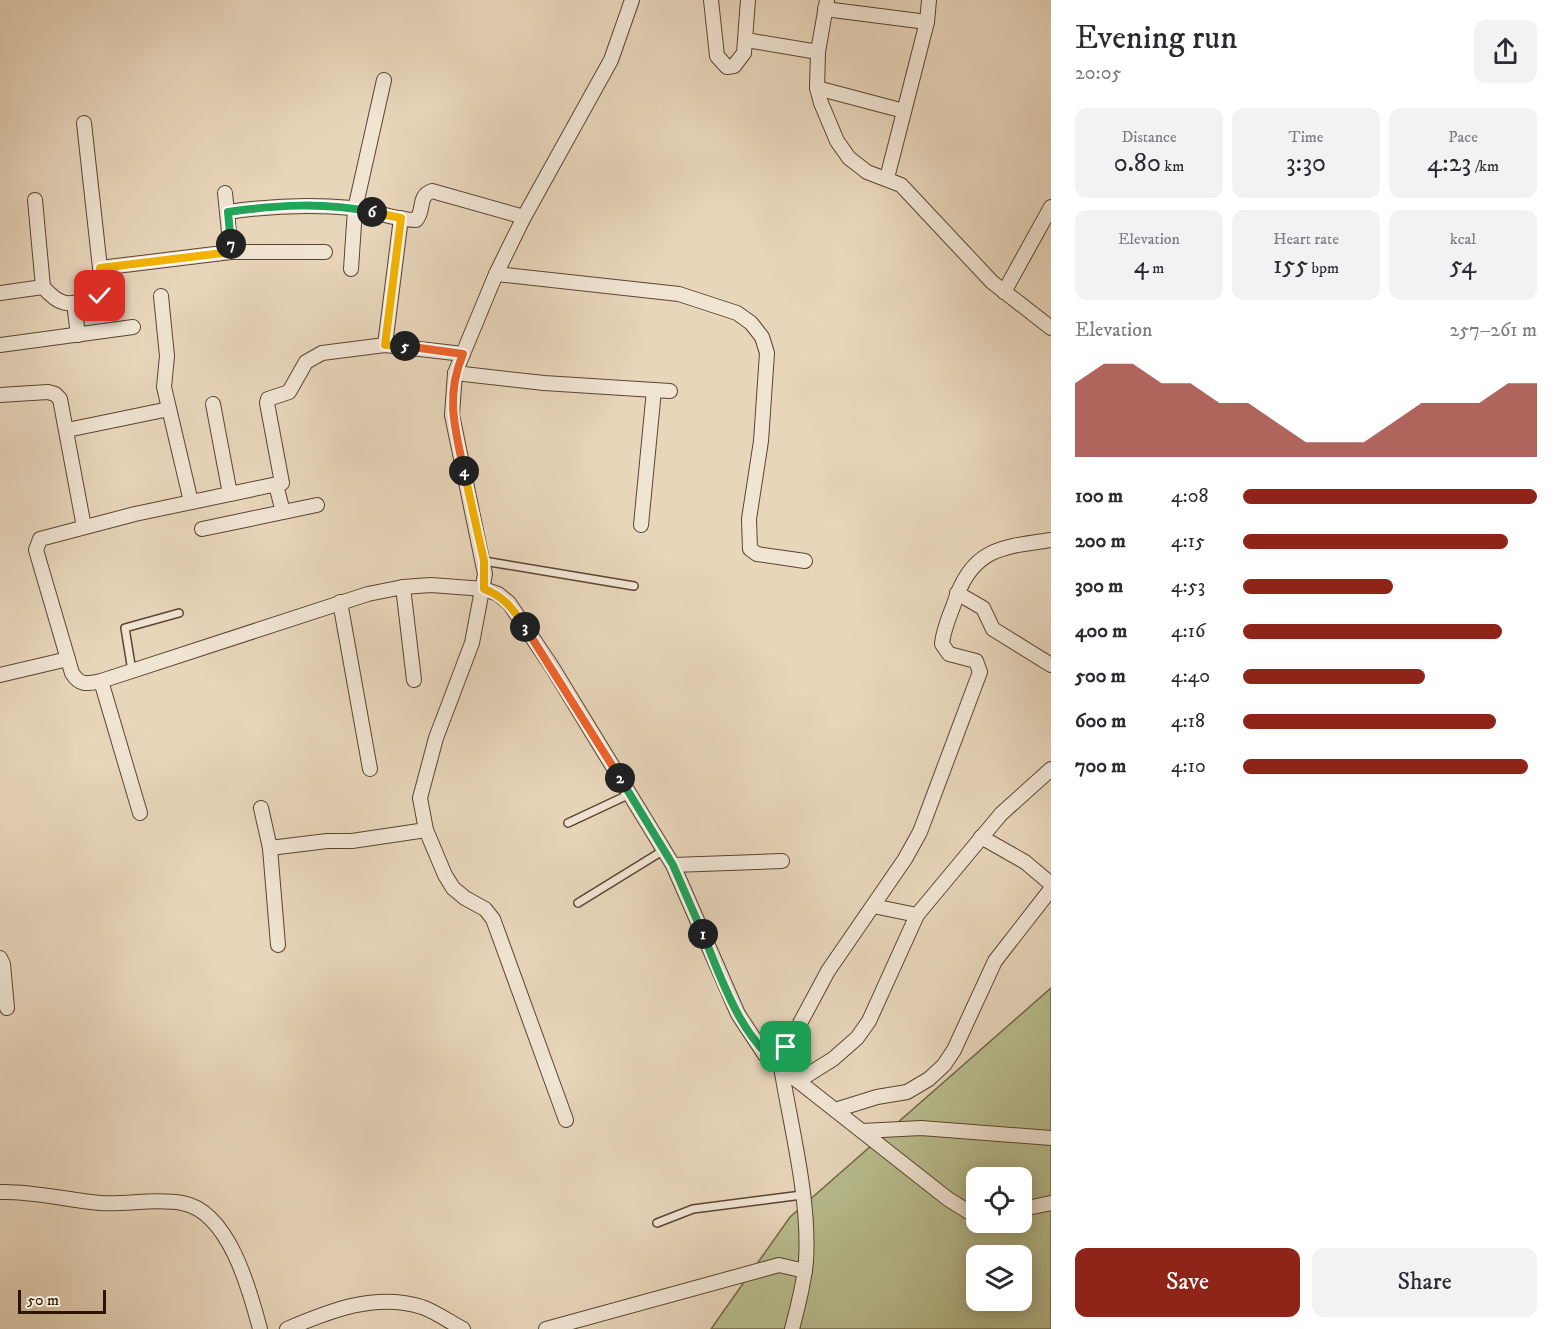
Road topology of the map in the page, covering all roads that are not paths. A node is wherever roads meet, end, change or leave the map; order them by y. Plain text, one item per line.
1 (632, 0) edge
2 (711, 0) edge
3 (748, 0) edge
4 (929, 0) edge
5 (826, 4) edge
6 (927, 22) junction
7 (746, 40) junction
8 (818, 52) junction
9 (384, 80) dead end
10 (818, 88) junction
11 (904, 111) junction
12 (84, 123) dead end
13 (887, 178) junction
14 (225, 194) dead end
15 (35, 200) dead end
16 (1051, 207) edge
17 (355, 209) junction
18 (228, 212) junction
19 (524, 217) junction
20 (401, 218) junction
21 (231, 252) junction
22 (325, 252) dead end
23 (100, 268) junction
24 (351, 268) dead end
25 (496, 274) junction
26 (43, 287) junction
27 (1004, 292) junction
28 (0, 293) edge
29 (161, 296) dead end
30 (74, 303) junction
31 (1050, 325) edge
32 (133, 327) dead end
33 (78, 335) junction
34 (0, 345) edge
35 (385, 345) junction
36 (463, 354) junction
37 (455, 373) junction
38 (654, 390) junction
39 (670, 392) dead end
40 (0, 395) edge
41 (213, 404) dead end
42 (169, 409) junction
43 (67, 430) junction
44 (276, 485) junction
45 (230, 494) junction
46 (191, 502) junction
47 (317, 505) dead end
48 (283, 512) junction
49 (641, 525) dead end
50 (84, 527) junction
51 (202, 529) dead end
52 (1051, 540) edge
53 (484, 561) junction
54 (805, 561) dead end
55 (634, 586) dead end
56 (403, 587) junction
57 (484, 589) junction
58 (957, 593) junction
59 (340, 602) junction
60 (179, 613) dead end
61 (68, 659) junction
62 (1051, 665) edge
63 (132, 671) junction
64 (0, 675) edge
65 (414, 680) dead end
66 (101, 681) junction
67 (370, 769) dead end
68 (1051, 769) edge
69 (630, 794) junction
70 (261, 808) dead end
71 (140, 813) dead end
72 (568, 823) dead end
73 (426, 830) junction
74 (981, 837) junction
75 (270, 848) junction
76 (664, 850) junction
77 (783, 861) dead end
78 (673, 865) junction
79 (1051, 884) edge
80 (1051, 889) edge
81 (578, 903) dead end
82 (873, 906) junction
83 (917, 915) junction
84 (278, 945) dead end
85 (0, 958) edge
86 (7, 1008) dead end
87 (782, 1067) junction
88 (798, 1081) junction
89 (835, 1110) junction
90 (566, 1120) dead end
91 (862, 1131) junction
92 (1051, 1138) edge
93 (0, 1191) edge
94 (802, 1196) junction
95 (1051, 1203) edge
96 (1032, 1207) edge
97 (966, 1210) edge
98 (657, 1222) dead end
99 (805, 1271) junction
100 (260, 1329) edge
101 (287, 1329) edge
102 (463, 1329) edge
103 (546, 1329) edge
104 (792, 1329) edge

1 - 19 street
2 - 7 street
3 - 7 street
4 - 6 street
5 - 6 street
5 - 8 street
6 - 11 street
7 - 8 street
8 - 10 street
9 - 17 street
10 - 11 street
10 - 13 street
11 - 13 street
12 - 23 street
13 - 27 street
14 - 18 street
15 - 26 street
16 - 27 street
17 - 18 street
17 - 20 street
17 - 24 street
18 - 21 street
19 - 20 street
19 - 25 street
20 - 35 street
21 - 22 street
21 - 23 street
23 - 30 street
25 - 36 street
25 - 54 street
26 - 28 street
26 - 30 street
27 - 31 street
29 - 42 street
30 - 33 street
32 - 33 street
33 - 34 street
35 - 36 street
35 - 44 street
36 - 37 street
37 - 38 street
37 - 53 street
38 - 39 street
38 - 49 street
40 - 43 street
41 - 45 street
42 - 43 street
42 - 46 street
43 - 50 street
44 - 45 street
44 - 48 street
45 - 46 street
46 - 50 street
47 - 48 street
48 - 51 street
50 - 61 street
52 - 58 street
53 - 55 lane
53 - 57 street
56 - 57 street
56 - 59 street
56 - 65 street
57 - 69 street
57 - 73 street
58 - 62 street
58 - 82 street
59 - 63 street
59 - 67 street
60 - 63 lane
61 - 64 street
61 - 66 street
63 - 66 street
66 - 71 street
68 - 74 street
69 - 72 lane
69 - 76 street
70 - 75 street
73 - 75 street
73 - 90 street
74 - 79 street
74 - 83 street
75 - 84 street
76 - 78 street
76 - 81 lane
77 - 78 street
78 - 87 street
80 - 89 street
82 - 83 street
82 - 87 street
83 - 88 street
85 - 86 street
87 - 88 street
87 - 94 street
88 - 89 street
89 - 91 street
91 - 92 street
91 - 97 street
93 - 100 street
94 - 98 lane
94 - 99 street
95 - 96 street
99 - 103 street
99 - 104 street
101 - 102 street

